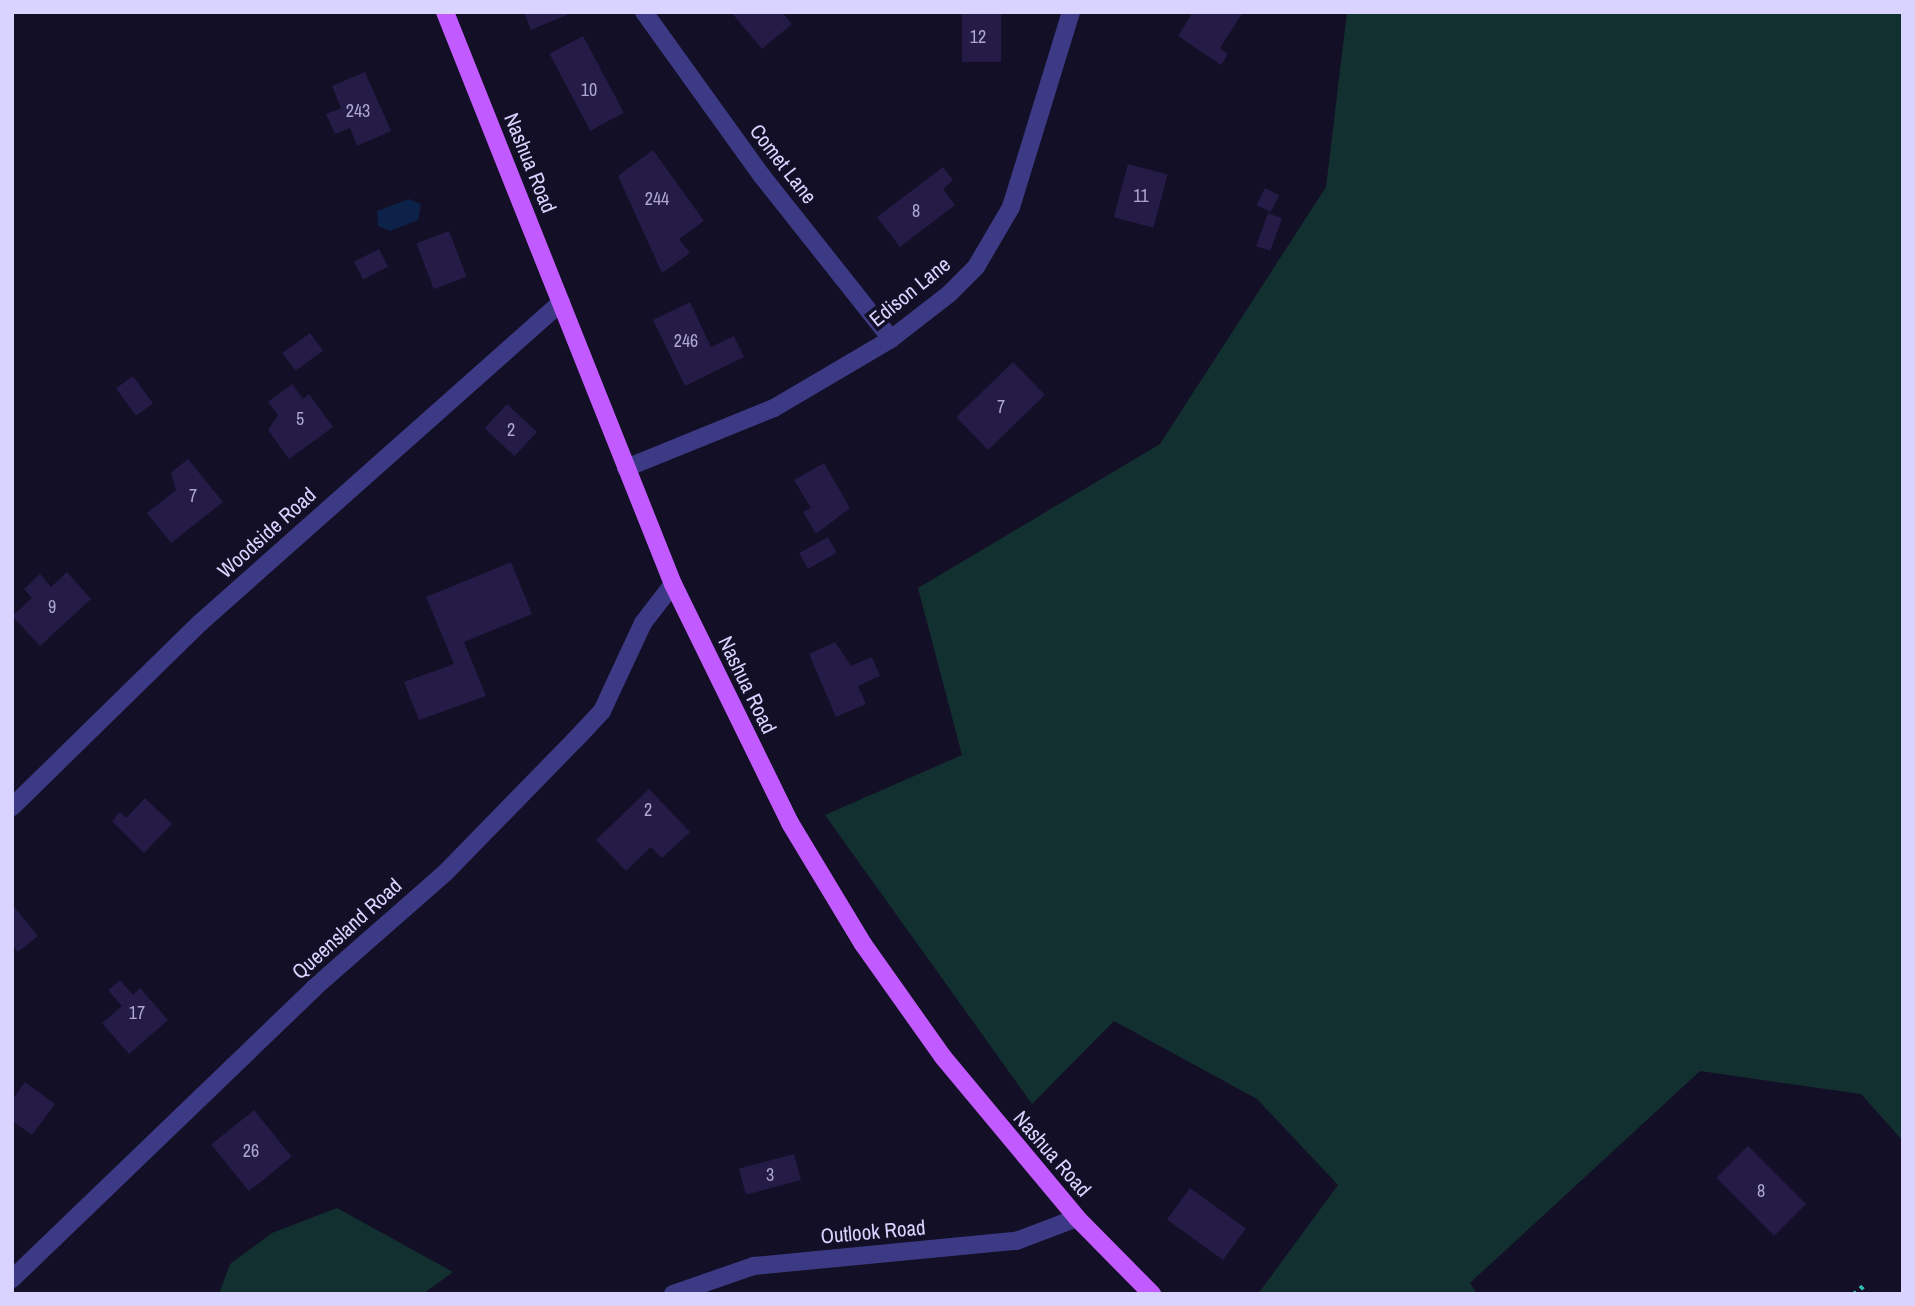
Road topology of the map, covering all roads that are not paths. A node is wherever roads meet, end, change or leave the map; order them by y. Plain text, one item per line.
1 (445, 12) edge
2 (644, 12) edge
3 (1071, 12) edge
4 (561, 302) junction
5 (891, 339) junction
6 (626, 468) junction
7 (673, 584) junction
8 (12, 807) edge
9 (1077, 1218) junction
10 (12, 1279) edge
11 (673, 1294) edge
12 (1152, 1294) edge

1 - 4 main road, Nashua Road
2 - 5 street, Comet Lane
3 - 5 street, Edison Lane
4 - 6 main road, Nashua Road
4 - 8 street, Woodside Road
5 - 6 street, Edison Lane
6 - 7 main road, Nashua Road
7 - 9 main road, Nashua Road
7 - 10 street, Queensland Road
9 - 11 street, Outlook Road
9 - 12 main road, Nashua Road

